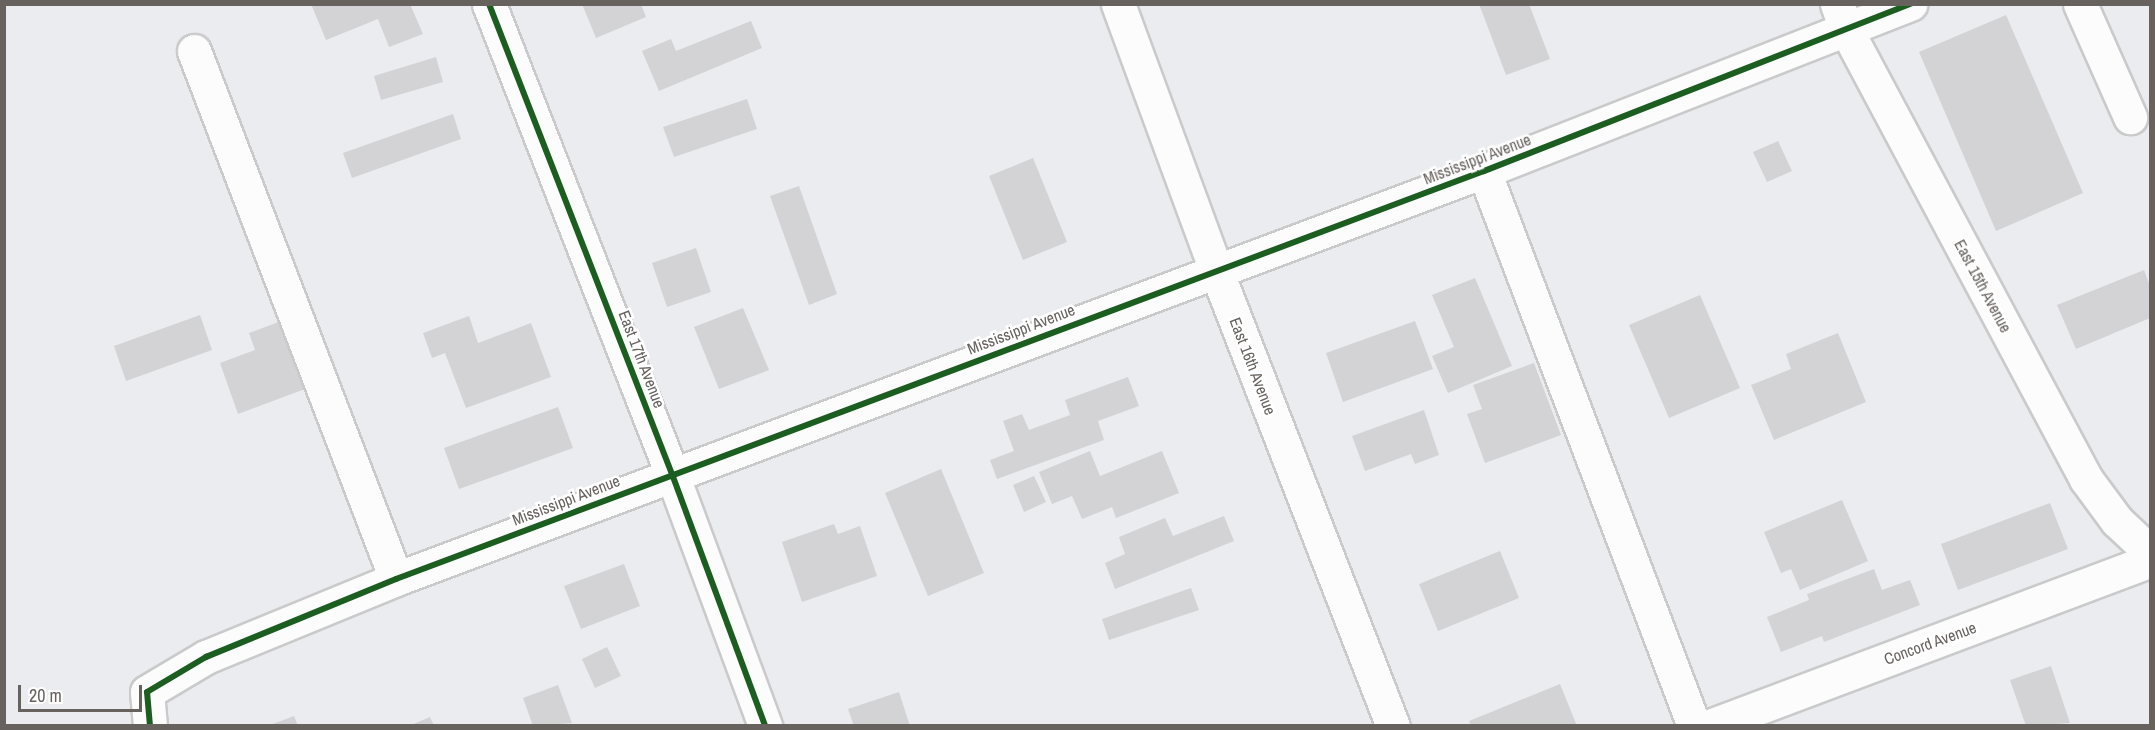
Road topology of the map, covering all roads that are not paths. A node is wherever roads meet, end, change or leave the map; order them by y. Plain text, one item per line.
1 (489, 4) edge
2 (1118, 4) edge
3 (1911, 4) edge
4 (2080, 4) edge
5 (1842, 18) edge
6 (194, 51) dead end
7 (2130, 117) dead end
8 (1484, 171) junction
9 (1216, 270) junction
10 (672, 474) junction
11 (2151, 552) edge
12 (2151, 561) edge
13 (396, 579) junction
14 (150, 726) edge
15 (765, 726) edge
16 (1393, 726) edge
17 (1694, 726) edge
18 (1710, 726) edge

1 - 10 street, East 17th Avenue
2 - 9 street, East 16th Avenue
3 - 5 street, Mississippi Avenue
4 - 7 street
5 - 8 street, Mississippi Avenue
5 - 11 street, East 15th Avenue
6 - 13 street
8 - 9 street, Mississippi Avenue
8 - 17 street
9 - 10 street, Mississippi Avenue
9 - 16 street, East 16th Avenue
10 - 13 street, Mississippi Avenue
10 - 15 street, East 17th Avenue
12 - 18 street, Concord Avenue
13 - 14 street, Mississippi Avenue

